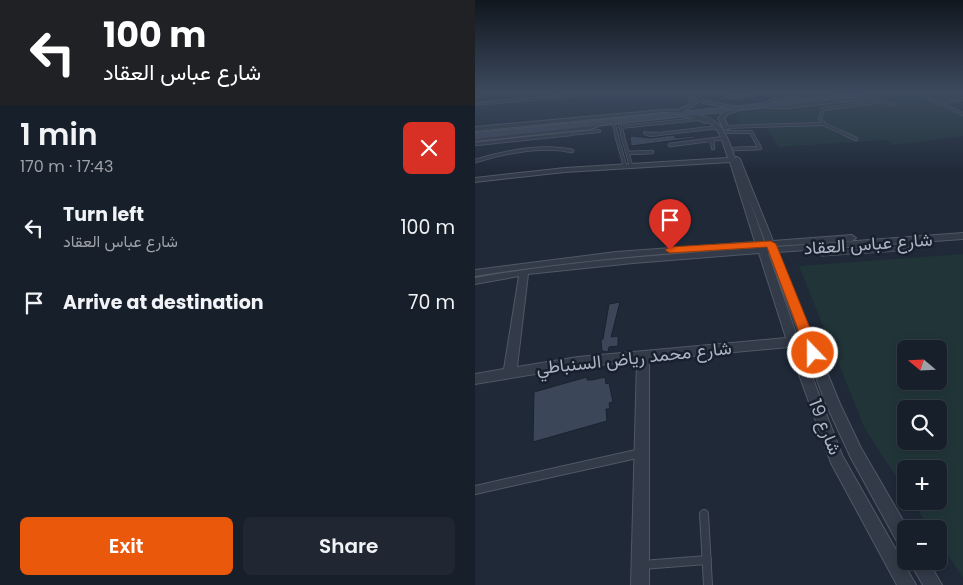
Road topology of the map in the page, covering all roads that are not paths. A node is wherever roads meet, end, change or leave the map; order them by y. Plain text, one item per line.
1 (597, 119) edge
2 (620, 119) edge
3 (641, 119) edge
4 (693, 119) edge
5 (697, 119) edge
6 (700, 119) edge
7 (724, 119) edge
8 (820, 119) edge
9 (617, 123) junction
10 (823, 124) junction
11 (600, 127) junction
12 (717, 127) junction
13 (507, 131) junction
14 (645, 133) dead end
15 (477, 134) edge
16 (856, 139) dead end
17 (712, 140) junction
18 (475, 144) edge
19 (670, 145) dead end
20 (713, 148) dead end
21 (572, 151) dead end
22 (652, 152) dead end
23 (628, 154) junction
24 (732, 155) junction
25 (475, 161) edge
26 (628, 166) junction
27 (475, 180) edge
28 (962, 236) edge
29 (767, 248) junction
30 (523, 272) junction
31 (475, 273) edge
32 (475, 281) edge
33 (793, 342) junction
34 (643, 355) junction
35 (510, 372) junction
36 (475, 379) edge
37 (642, 453) junction
38 (475, 490) edge
39 (704, 514) dead end
40 (897, 525) edge
41 (707, 560) junction
42 (641, 565) junction
43 (924, 570) edge
44 (640, 585) edge
45 (708, 585) edge
46 (907, 585) edge
47 (933, 585) edge

1 - 15 street
2 - 13 street
3 - 9 street
4 - 9 lane
5 - 12 street
6 - 12 lane
7 - 12 street
8 - 10 lane
9 - 11 street
9 - 23 lane
9 - 26 lane
10 - 12 lane
10 - 16 lane
11 - 13 street
11 - 15 street
11 - 18 lane
12 - 14 lane
12 - 17 lane
12 - 24 street, شارع 19
12 - 24 lane
13 - 15 street
17 - 19 lane
17 - 20 lane
21 - 25 lane
22 - 23 lane
23 - 26 lane
24 - 26 street
24 - 29 street, شارع 19
26 - 27 street
28 - 29 street, شارع عباس العقاد
28 - 29 street, شارع عباس العقاد
29 - 30 street, شارع عباس العقاد
29 - 31 street, شارع عباس العقاد
29 - 33 street, شارع 19
29 - 40 street, شارع 19
30 - 32 street, شارع عباس العقاد
30 - 35 street
33 - 34 street, شارع محمد رياض السنباطي
33 - 46 street, شارع 19
34 - 35 street, شارع محمد رياض السنباطي
34 - 37 street
35 - 36 street, شارع محمد رياض السنباطي
37 - 38 lane
37 - 42 street
39 - 41 lane
41 - 42 lane
41 - 45 lane
42 - 44 street
43 - 47 street

